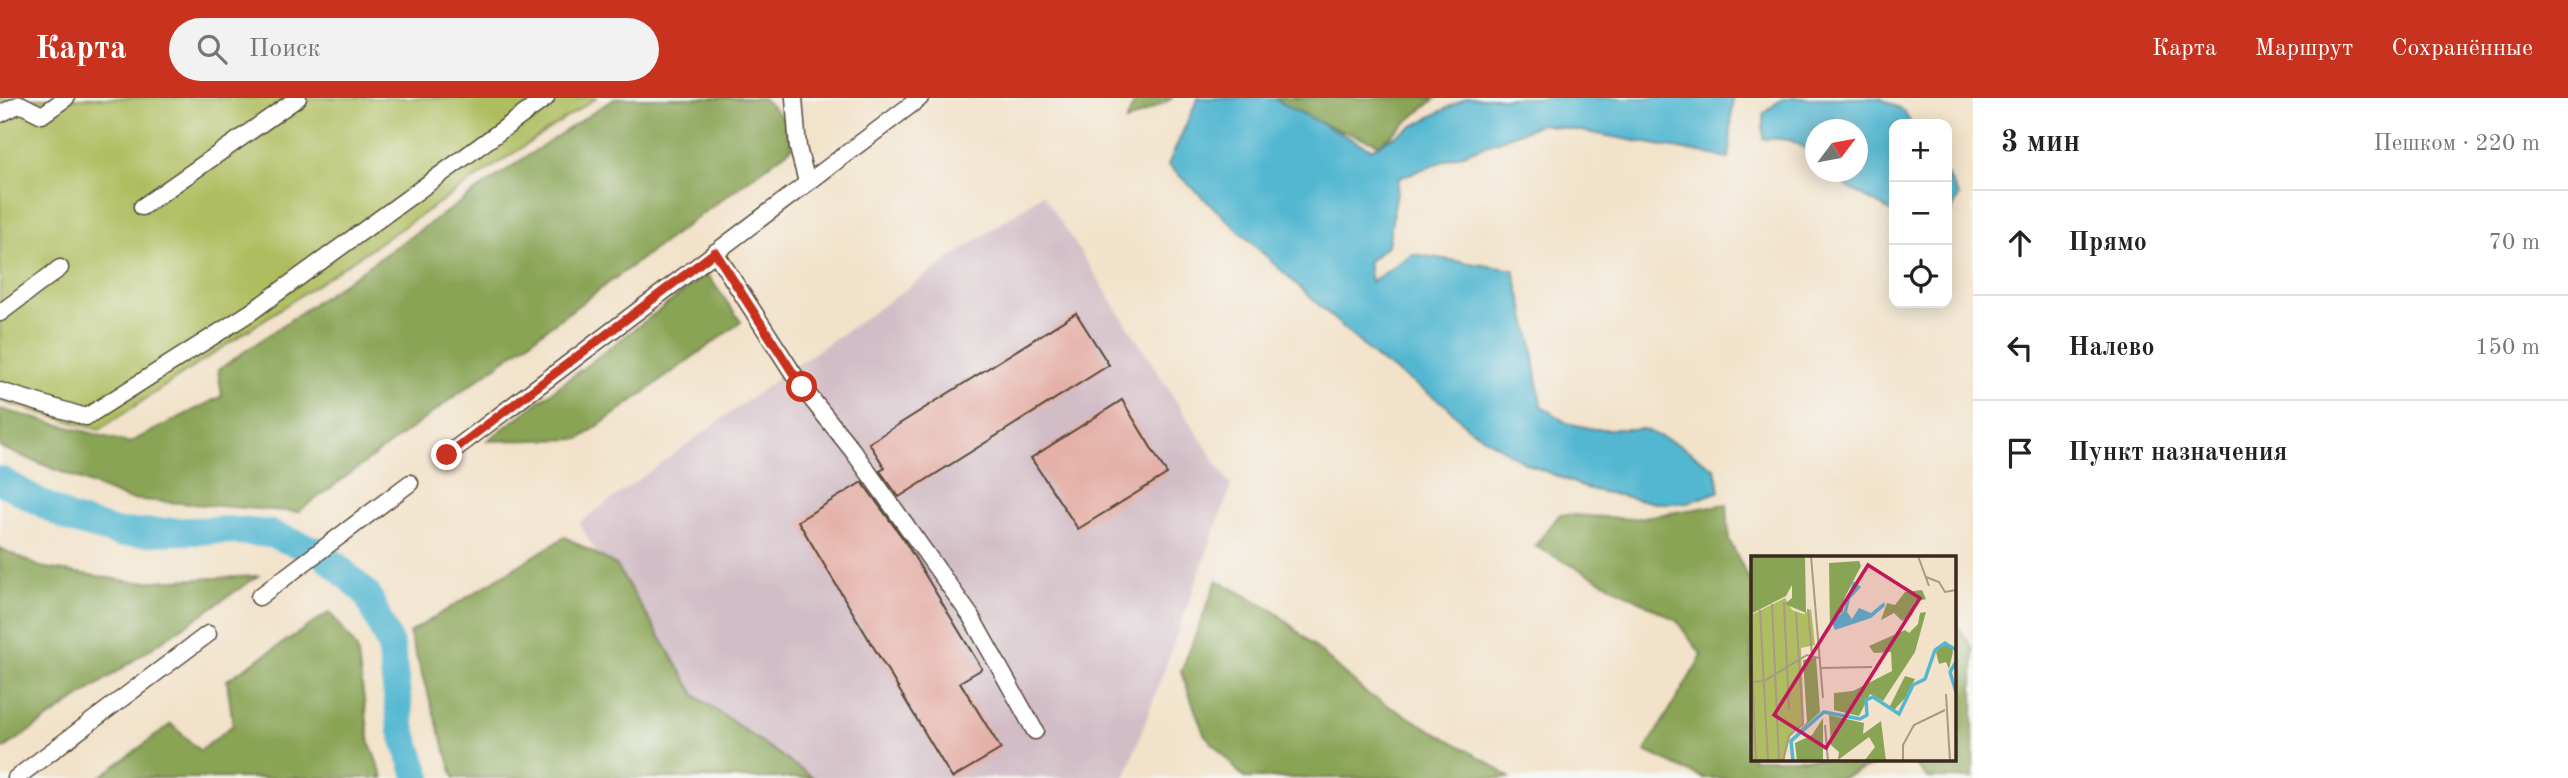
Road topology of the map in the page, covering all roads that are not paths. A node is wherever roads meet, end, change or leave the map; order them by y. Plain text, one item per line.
1 (66, 98) edge
2 (298, 98) edge
3 (546, 98) edge
4 (796, 98) edge
5 (920, 98) edge
6 (0, 114) edge
7 (807, 182) junction
8 (142, 207) dead end
9 (715, 252) junction
10 (60, 268) dead end
11 (0, 313) edge
12 (0, 391) edge
13 (447, 455) dead end
14 (410, 483) dead end
15 (259, 597) dead end
16 (208, 634) dead end
17 (1035, 731) dead end
18 (16, 778) edge

1 - 6 street
2 - 8 street
3 - 12 street
4 - 7 street
5 - 7 street
7 - 9 street
9 - 13 street
9 - 17 street
10 - 11 street
14 - 15 street
16 - 18 street

